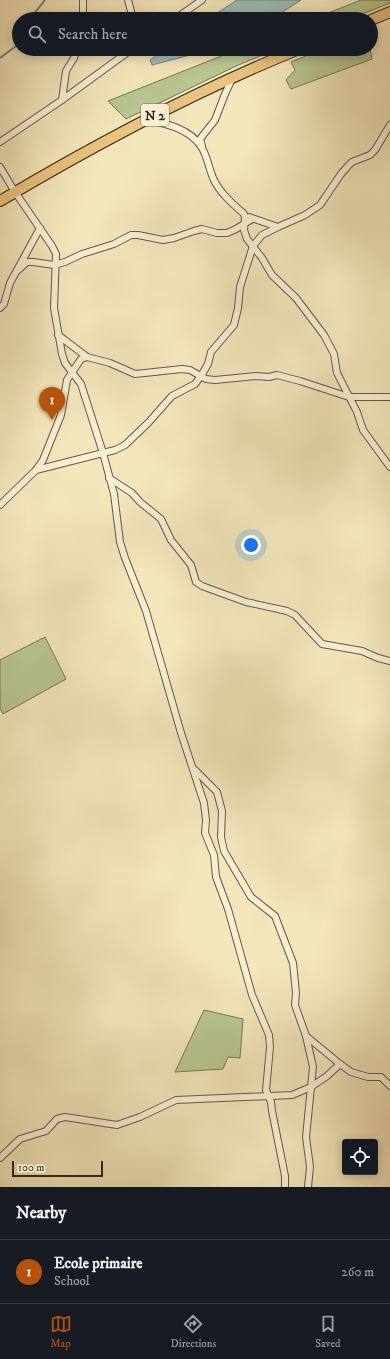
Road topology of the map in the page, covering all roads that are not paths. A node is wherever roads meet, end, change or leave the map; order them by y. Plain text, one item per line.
1 (83, 0) edge
2 (128, 0) edge
3 (202, 0) edge
4 (83, 12) edge
5 (131, 12) edge
6 (185, 12) edge
7 (390, 12) edge
8 (378, 17) edge
9 (75, 56) edge
10 (123, 56) edge
11 (283, 56) edge
12 (232, 78) junction
13 (62, 100) junction
14 (145, 120) junction
15 (390, 125) edge
16 (0, 142) edge
17 (202, 148) junction
18 (0, 167) edge
19 (15, 192) junction
20 (0, 200) edge
21 (244, 214) junction
22 (252, 219) junction
23 (245, 224) junction
24 (278, 227) junction
25 (40, 228) junction
26 (252, 246) junction
27 (56, 265) junction
28 (17, 271) junction
29 (0, 308) edge
30 (58, 335) junction
31 (87, 356) junction
32 (71, 372) junction
33 (201, 376) junction
34 (349, 397) junction
35 (390, 397) edge
36 (103, 453) junction
37 (390, 467) edge
38 (36, 470) junction
39 (109, 478) junction
40 (0, 505) edge
41 (390, 661) edge
42 (192, 768) junction
43 (306, 1036) junction
44 (340, 1064) junction
45 (390, 1086) edge
46 (311, 1087) junction
47 (269, 1097) junction
48 (0, 1158) edge
49 (285, 1187) edge
50 (308, 1187) edge

1 - 4 street
2 - 5 street
3 - 6 street
7 - 8 main road
9 - 13 street
10 - 13 street
11 - 12 main road, N 2
12 - 14 main road, N 2
12 - 17 street
13 - 16 street
14 - 17 street
14 - 19 main road, N 2
15 - 24 street
17 - 21 street
18 - 19 street
19 - 20 main road, N 2
19 - 25 street
21 - 22 street
21 - 23 street
22 - 23 street
22 - 24 street
23 - 26 street
23 - 27 street
24 - 26 street
25 - 27 street
25 - 28 street
26 - 33 street
26 - 34 street
27 - 28 street
27 - 30 street
28 - 29 street
30 - 31 street
30 - 32 street
31 - 32 street
31 - 33 street
32 - 36 street
32 - 38 street
33 - 34 street
33 - 36 street
34 - 35 street
34 - 37 street
36 - 38 street
36 - 39 street
38 - 40 street
39 - 41 street
39 - 42 street
42 - 43 street
42 - 47 street
43 - 44 street
43 - 46 street
44 - 45 street
44 - 46 street
46 - 47 street
46 - 50 street
47 - 48 street
47 - 49 street

